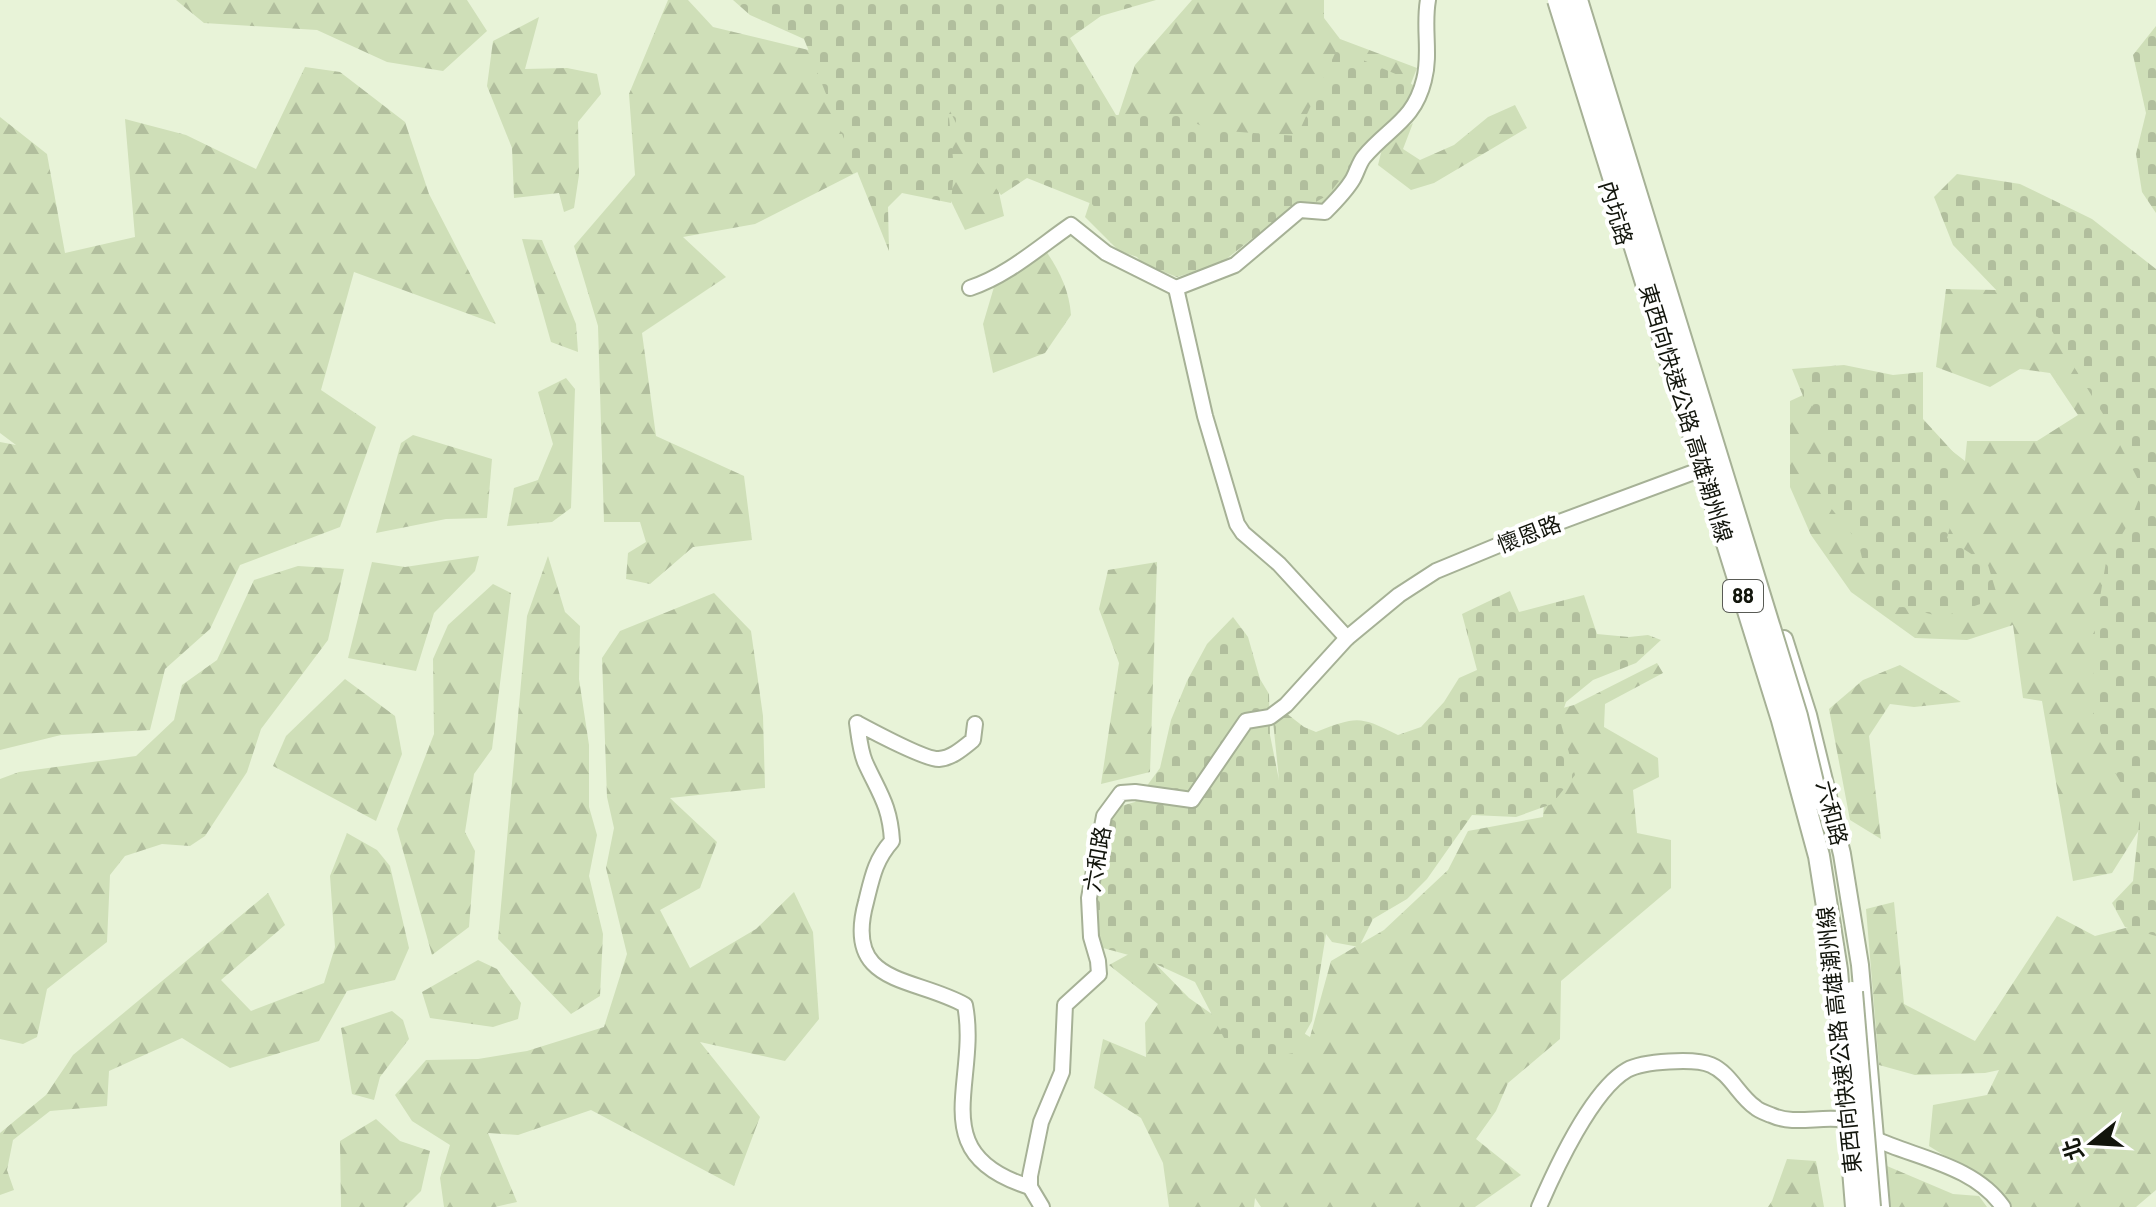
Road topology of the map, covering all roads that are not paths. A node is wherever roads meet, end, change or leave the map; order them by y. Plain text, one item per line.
1 (1428, 0) edge
2 (1550, 0) edge
3 (1558, 0) edge
4 (1577, 0) edge
5 (1584, 0) edge
6 (970, 288) dead end
7 (1176, 288) junction
8 (1728, 460) junction
9 (1696, 471) junction
10 (1347, 638) junction
11 (975, 724) dead end
12 (1840, 1119) junction
13 (1874, 1139) junction
14 (1030, 1187) junction
15 (1042, 1207) edge
16 (1539, 1207) edge
17 (1849, 1207) edge
18 (1856, 1207) edge
19 (1870, 1207) edge
20 (1881, 1207) edge
21 (2003, 1207) edge

1 - 7 street
2 - 9 main road, 內坑路
3 - 18 highway, 東西向快速公路 高雄潮州線 / 88, bridge
4 - 19 highway, 東西向快速公路 高雄潮州線 / 88, bridge
5 - 8 main road, 內坑路
6 - 7 street
7 - 10 street
8 - 9 street, 懷恩路
8 - 13 main road, 六和路
9 - 10 street, 懷恩路
9 - 12 main road, 六和路
10 - 14 street, 六和路
11 - 14 street
12 - 13 street
12 - 16 street
12 - 17 main road, 六和路
13 - 20 main road, 六和路
13 - 21 street
14 - 15 street

